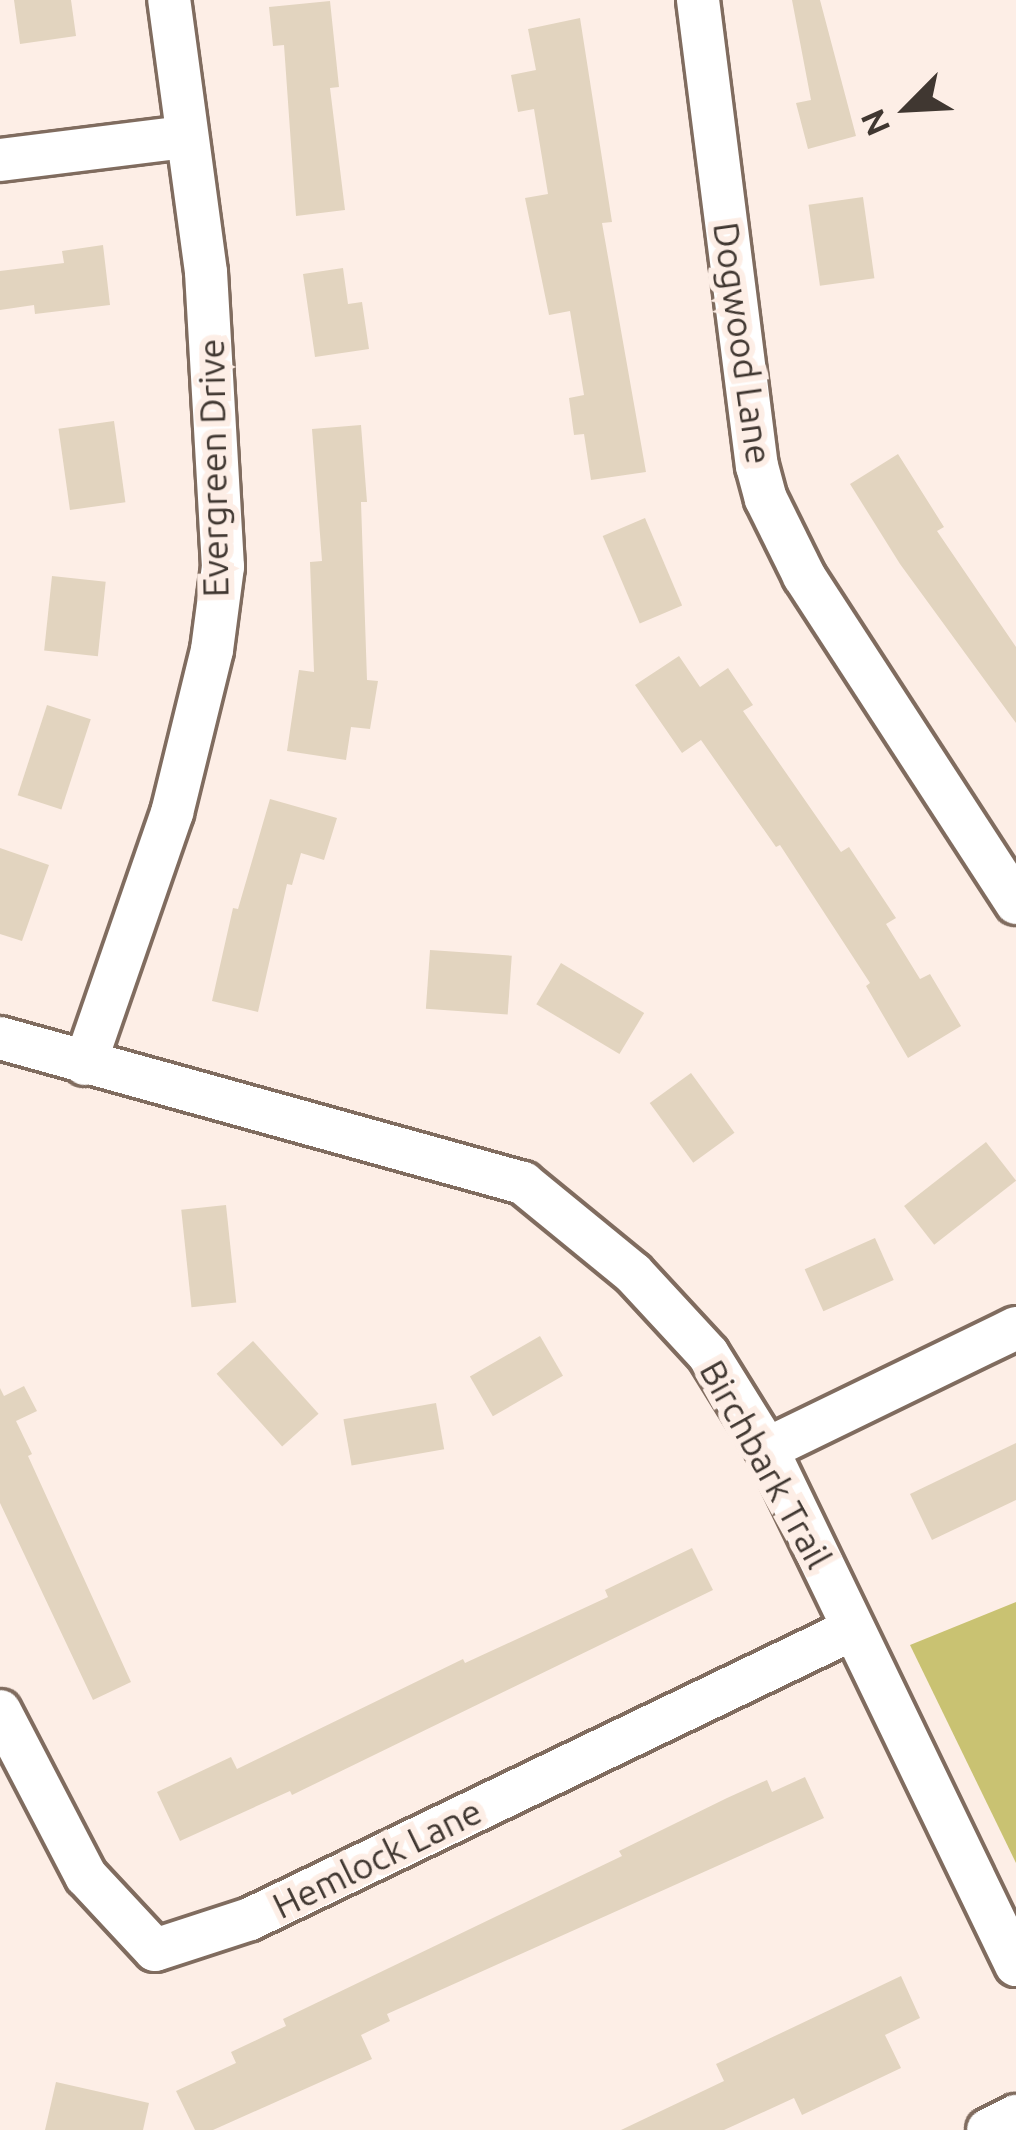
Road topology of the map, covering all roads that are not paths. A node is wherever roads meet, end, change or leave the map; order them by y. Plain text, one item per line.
1 (169, 0) edge
2 (698, 0) edge
3 (185, 137) junction
4 (0, 160) edge
5 (1016, 903) edge
6 (0, 1038) edge
7 (85, 1064) junction
8 (1016, 1328) edge
9 (767, 1449) junction
10 (853, 1629) junction
11 (0, 1711) edge
12 (1016, 1965) edge
13 (1016, 2116) edge
14 (988, 2130) edge

1 - 3 street, Evergreen Drive
2 - 5 street, Dogwood Lane
3 - 4 street
3 - 7 street, Evergreen Drive
6 - 7 street, Birchbark Trail
7 - 9 street, Birchbark Trail
8 - 9 street
9 - 10 street, Birchbark Trail
10 - 11 street, Hemlock Lane
10 - 12 street, Birchbark Trail
13 - 14 street

